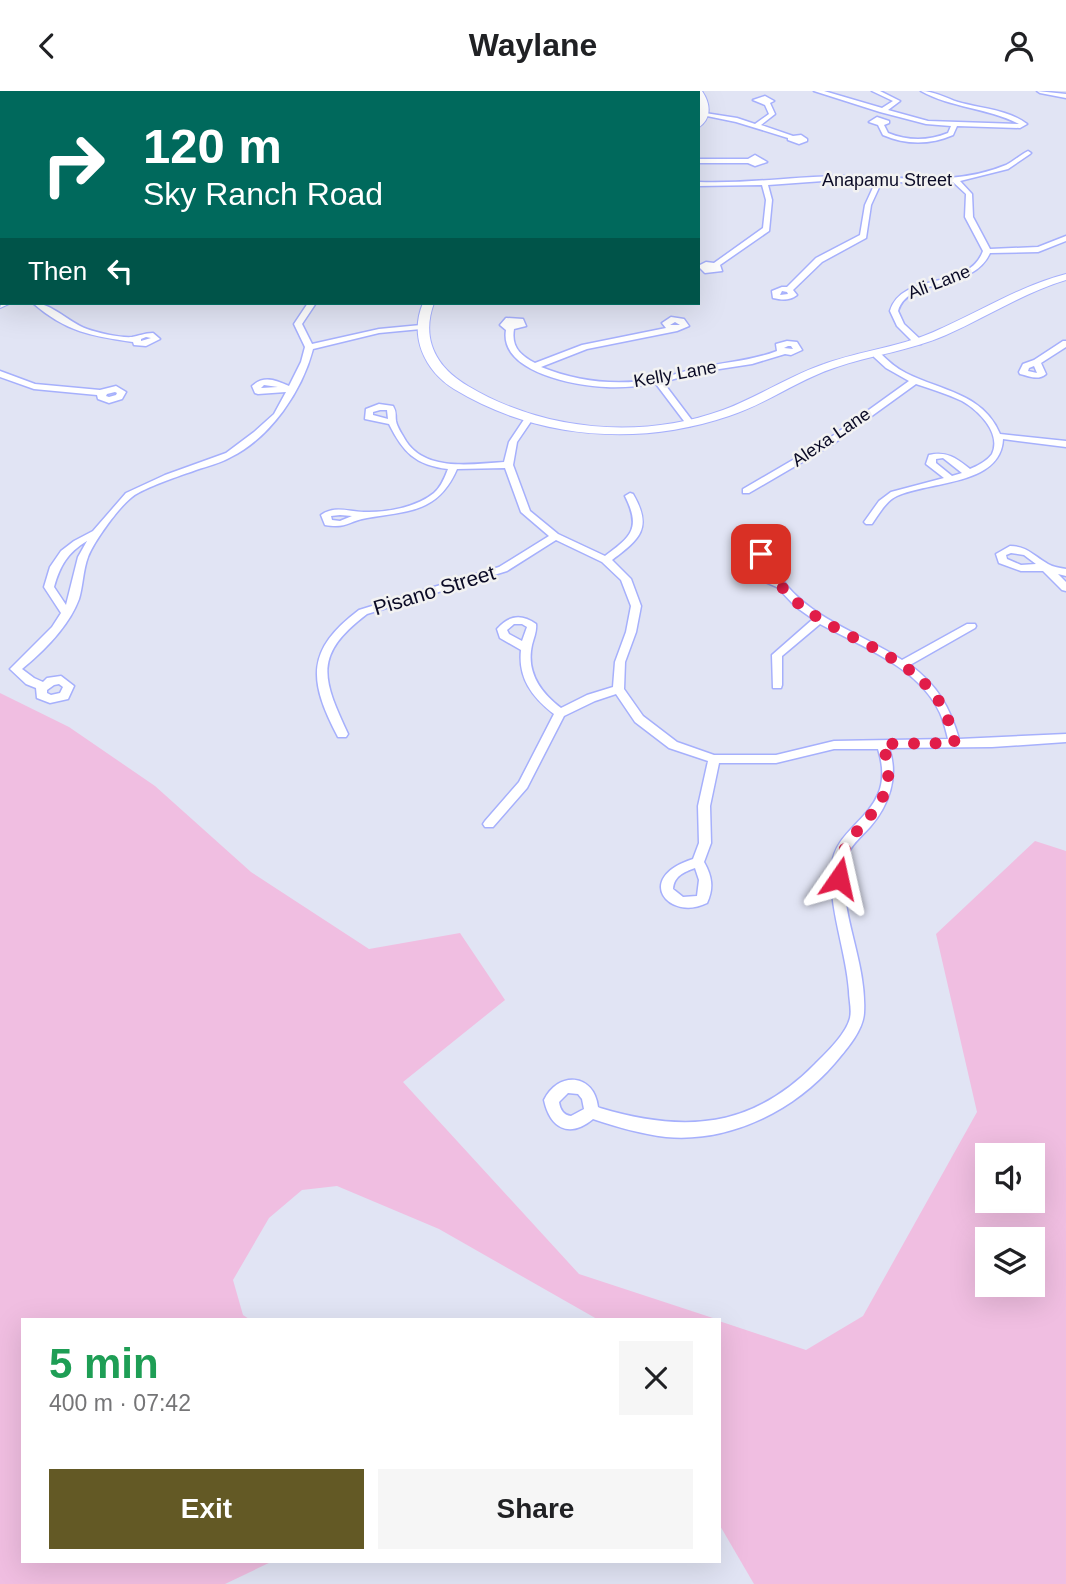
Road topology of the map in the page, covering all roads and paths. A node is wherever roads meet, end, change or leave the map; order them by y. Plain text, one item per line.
1 (817, 91) edge
2 (875, 91) edge
3 (924, 91) edge
4 (1040, 91) edge
5 (700, 93) edge
6 (1066, 96) edge
7 (768, 103) dead end
8 (882, 111) junction
9 (705, 115) junction
10 (700, 122) edge
11 (881, 124) dead end
12 (954, 125) junction
13 (756, 126) junction
14 (791, 137) dead end
15 (1028, 153) dead end
16 (700, 161) edge
17 (749, 161) dead end
18 (879, 180) junction
19 (956, 181) junction
20 (700, 184) edge
21 (765, 185) junction
22 (1066, 238) edge
23 (987, 251) junction
24 (716, 265) dead end
25 (1066, 277) edge
26 (789, 290) dead end
27 (40, 305) edge
28 (311, 305) edge
29 (428, 305) edge
30 (421, 327) junction
31 (510, 329) dead end
32 (673, 329) dead end
33 (136, 339) dead end
34 (918, 342) junction
35 (1066, 343) edge
36 (309, 347) junction
37 (783, 352) dead end
38 (877, 355) junction
39 (1037, 362) dead end
40 (534, 367) junction
41 (0, 374) edge
42 (658, 381) junction
43 (914, 381) junction
44 (101, 393) dead end
45 (528, 420) junction
46 (391, 422) dead end
47 (690, 422) junction
48 (998, 436) junction
49 (1066, 444) edge
50 (508, 465) junction
51 (454, 466) junction
52 (970, 474) junction
53 (952, 480) junction
54 (746, 491) dead end
55 (630, 496) dead end
56 (363, 515) dead end
57 (869, 522) dead end
58 (96, 533) junction
59 (555, 536) junction
60 (606, 560) junction
61 (1066, 573) edge
62 (780, 585) dead end
63 (1066, 588) edge
64 (66, 613) junction
65 (819, 619) junction
66 (971, 626) dead end
67 (526, 648) dead end
68 (903, 664) junction
69 (777, 685) dead end
70 (43, 686) dead end
71 (618, 689) junction
72 (561, 713) junction
73 (342, 734) dead end
74 (1066, 738) edge
75 (955, 743) junction
76 (882, 744) junction
77 (714, 759) junction
78 (489, 824) dead end
79 (698, 862) dead end
80 (591, 1112) dead end

1 - 8 street
2 - 8 street
3 - 12 street
4 - 6 street
5 - 9 street
7 - 13 street
8 - 12 street
9 - 10 street
9 - 13 street
11 - 12 street
13 - 14 street
15 - 19 street, Anapamu Street
16 - 17 street
18 - 19 street, Anapamu Street
18 - 21 street, Anapamu Street
18 - 26 street
19 - 23 street, Ali Lane
20 - 21 street, Anapamu Street
21 - 24 street
22 - 23 street
23 - 34 street, Ali Lane
25 - 34 street
27 - 33 street
28 - 36 street
29 - 30 street
30 - 36 street
30 - 45 street
31 - 40 street, Kelly Lane
32 - 40 street
34 - 38 street
35 - 39 street
36 - 58 street
37 - 42 street, Kelly Lane
38 - 43 street
38 - 47 street
40 - 42 street, Kelly Lane
41 - 44 street
42 - 47 street
43 - 48 street
43 - 54 street, Alexa Lane
45 - 47 street
45 - 50 street
46 - 51 street
48 - 49 street
48 - 52 street
50 - 51 street
50 - 59 street
51 - 56 street
52 - 53 street
52 - 53 street
53 - 57 street
55 - 60 street
58 - 64 street
58 - 64 street
59 - 60 street
59 - 73 street, Pisano Street
60 - 71 street
61 - 63 street
62 - 65 street
64 - 70 street
65 - 68 street
65 - 69 street
66 - 68 street
67 - 72 street
68 - 75 street
71 - 72 street
71 - 77 street
72 - 78 street
74 - 75 street
75 - 76 street
76 - 77 street
76 - 80 street
77 - 79 street

